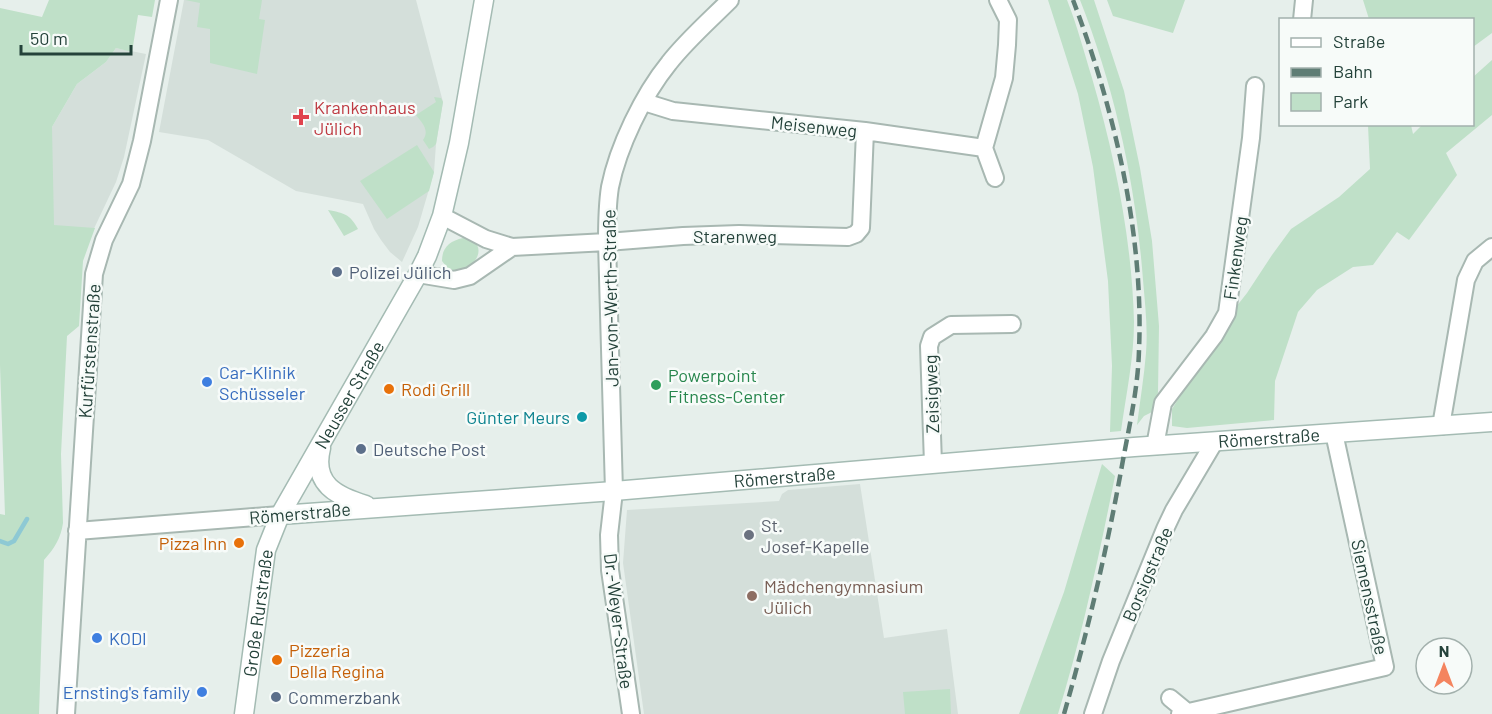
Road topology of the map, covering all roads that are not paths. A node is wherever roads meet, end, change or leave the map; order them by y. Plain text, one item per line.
1 (169, 0) edge
2 (484, 0) edge
3 (730, 0) edge
4 (998, 0) edge
5 (1304, 0) edge
6 (1302, 18) edge
7 (1255, 86) dead end
8 (644, 102) junction
9 (865, 131) junction
10 (984, 148) junction
11 (995, 178) dead end
12 (442, 216) junction
13 (607, 242) junction
14 (512, 247) junction
15 (1492, 247) edge
16 (418, 274) junction
17 (1012, 324) dead end
18 (1492, 422) edge
19 (1441, 426) junction
20 (1334, 433) junction
21 (323, 439) junction
22 (1215, 441) junction
23 (1155, 446) junction
24 (933, 464) junction
25 (614, 491) junction
26 (373, 507) junction
27 (280, 515) junction
28 (77, 531) junction
29 (1170, 698) dead end
30 (1183, 713) edge
31 (66, 714) edge
32 (244, 714) edge
33 (631, 714) edge
34 (1093, 714) edge

1 - 28 street, Kurfürstenstraße
2 - 12 main road, Neusser Straße
3 - 8 street, Jan-von-Werth-Straße
4 - 10 street
5 - 6 street
7 - 23 street, Finkenweg
8 - 9 street, Meisenweg
8 - 13 street, Jan-von-Werth-Straße
9 - 10 street, Meisenweg
9 - 13 street, Starenweg
10 - 11 street
12 - 14 street
12 - 16 main road, Neusser Straße
13 - 14 street
13 - 25 street, Jan-von-Werth-Straße
14 - 16 street
15 - 19 street
16 - 21 main road, Neusser Straße
17 - 24 street, Zeisigweg
18 - 19 main road, Römerstraße
19 - 20 main road, Römerstraße
20 - 22 main road, Römerstraße
20 - 30 street, Siemensstraße
21 - 26 main road
21 - 27 main road, Neusser Straße
22 - 23 main road, Römerstraße
22 - 34 street, Borsigstraße
23 - 24 main road, Römerstraße
24 - 25 main road, Römerstraße
25 - 26 main road, Römerstraße
25 - 33 street, Dr.-Weyer-Straße
26 - 27 main road, Römerstraße
27 - 28 street, Römerstraße
27 - 32 main road, Große Rurstraße
28 - 31 street, Kurfürstenstraße
29 - 30 street, Siemensstraße

